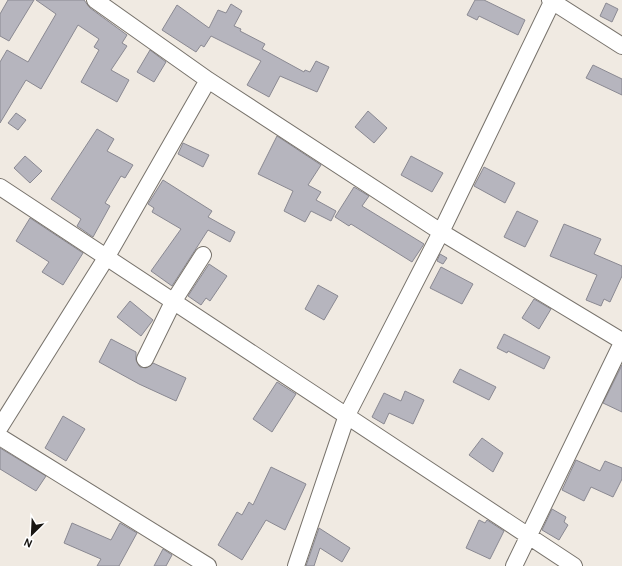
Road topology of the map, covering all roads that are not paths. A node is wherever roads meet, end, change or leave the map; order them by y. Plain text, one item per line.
1 (95, 0) edge
2 (552, 0) edge
3 (622, 46) edge
4 (208, 80) junction
5 (0, 187) edge
6 (441, 232) junction
7 (203, 255) dead end
8 (106, 258) junction
9 (173, 302) junction
10 (622, 342) edge
11 (145, 360) dead end
12 (347, 415) junction
13 (0, 427) edge
14 (0, 437) edge
15 (529, 537) junction
16 (208, 566) edge
17 (296, 566) edge
18 (514, 566) edge
19 (574, 566) edge

1 - 4 street
2 - 3 street
2 - 6 street
4 - 6 street
4 - 8 street
5 - 8 street
6 - 10 street
6 - 12 street
7 - 9 street
8 - 9 street
8 - 13 street
9 - 11 street
9 - 12 street
10 - 15 street
12 - 15 street
12 - 17 street
14 - 16 street
15 - 18 street
15 - 19 street

